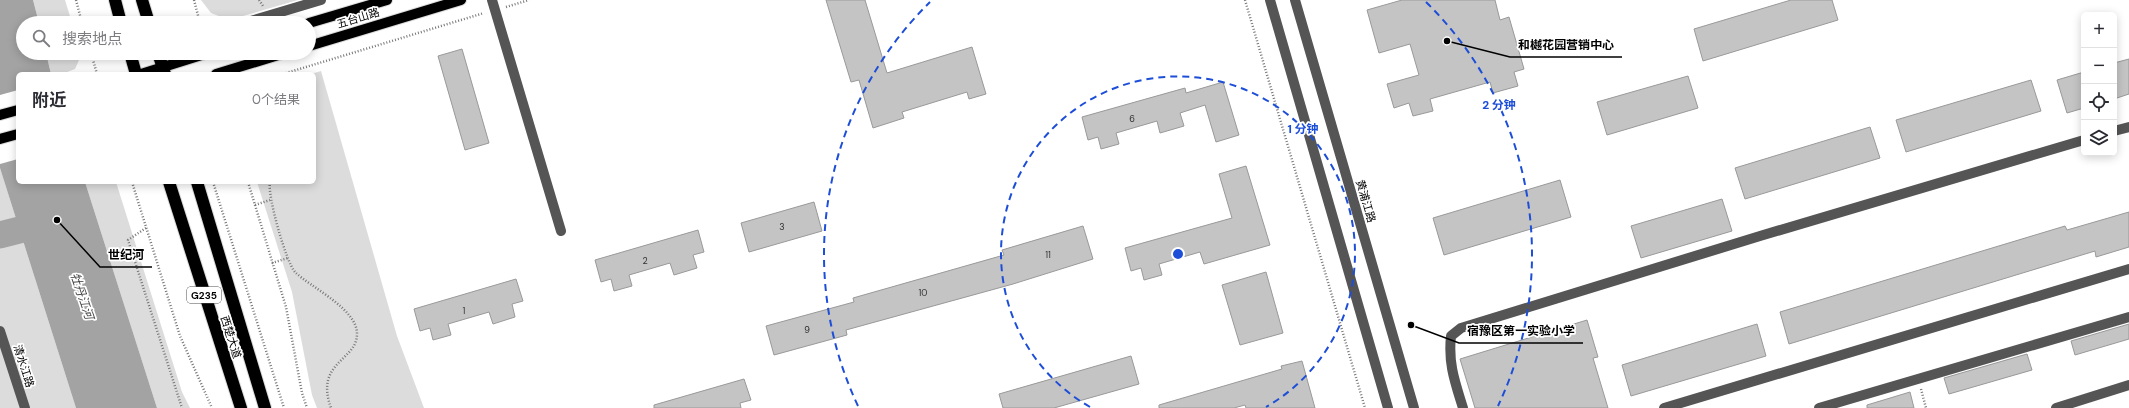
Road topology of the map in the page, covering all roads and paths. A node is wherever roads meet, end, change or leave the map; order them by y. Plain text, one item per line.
1 (76, 0) edge
2 (115, 0) edge
3 (142, 0) edge
4 (194, 0) edge
5 (321, 0) edge
6 (387, 0) edge
7 (461, 0) edge
8 (492, 0) edge
9 (529, 0) edge
10 (1245, 0) edge
11 (1270, 0) edge
12 (1295, 0) edge
13 (495, 10) junction
14 (80, 16) edge
15 (119, 16) edge
16 (147, 16) edge
17 (198, 16) edge
18 (267, 16) edge
19 (316, 21) edge
20 (316, 44) edge
21 (93, 60) edge
22 (135, 60) edge
23 (160, 60) edge
24 (190, 60) edge
25 (262, 60) edge
26 (164, 70) edge
27 (96, 72) edge
28 (136, 72) edge
29 (152, 72) edge
30 (223, 72) edge
31 (292, 72) edge
32 (16, 111) edge
33 (0, 115) edge
34 (2129, 127) edge
35 (2117, 130) edge
36 (16, 135) edge
37 (0, 139) edge
38 (2081, 141) edge
39 (133, 184) edge
40 (170, 184) edge
41 (198, 184) edge
42 (214, 184) edge
43 (249, 184) edge
44 (270, 184) edge
45 (270, 200) junction
46 (255, 205) junction
47 (146, 228) junction
48 (561, 231) dead end
49 (288, 258) junction
50 (272, 262) junction
51 (2129, 269) edge
52 (2129, 317) edge
53 (0, 331) edge
54 (1918, 379) junction
55 (2129, 385) edge
56 (25, 408) edge
57 (182, 408) edge
58 (212, 408) edge
59 (241, 408) edge
60 (265, 408) edge
61 (284, 408) edge
62 (307, 408) edge
63 (332, 408) edge
64 (1365, 408) edge
65 (1388, 408) edge
66 (1414, 408) edge
67 (1462, 408) edge
68 (1664, 408) edge
69 (1819, 408) edge
70 (1926, 408) edge
71 (2056, 408) edge

1 - 14 path
2 - 15 highway
3 - 16 highway
4 - 17 path
5 - 18 street
6 - 19 main road, 五台山路
7 - 20 main road, 五台山路
8 - 13 street
9 - 13 path
10 - 64 path
11 - 65 street
12 - 66 street, 黄浦江路
13 - 31 path
13 - 48 street
21 - 27 path
22 - 28 highway
23 - 26 highway
24 - 26 main road
25 - 30 main road
26 - 29 main road
32 - 33 main road
34 - 35 street
36 - 37 main road
38 - 67 street
39 - 47 path
40 - 59 highway, 西楚大道 / G235
41 - 60 highway, 西楚大道 / G235
42 - 61 path
43 - 46 path
44 - 45 path
45 - 46 path
45 - 49 path
46 - 50 path
47 - 57 path
47 - 58 path
49 - 50 path
49 - 63 path
50 - 62 path
51 - 68 street
52 - 54 street
53 - 56 street, 清水江路
54 - 69 street
54 - 70 path
55 - 71 street

